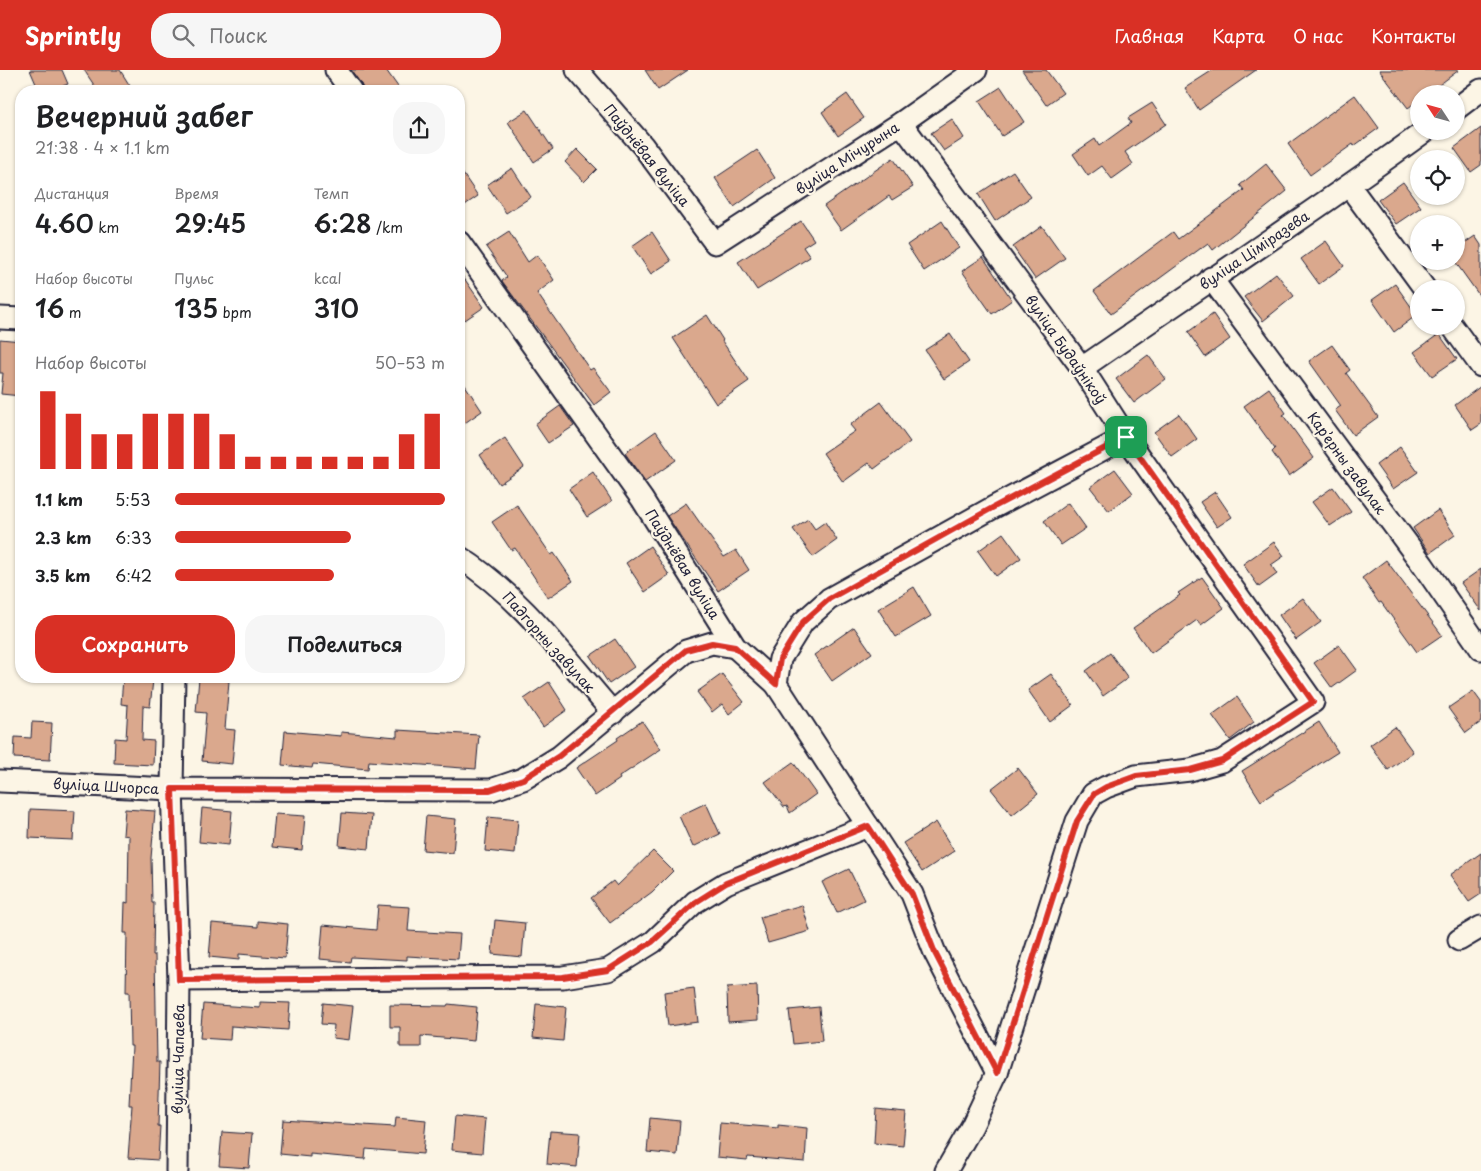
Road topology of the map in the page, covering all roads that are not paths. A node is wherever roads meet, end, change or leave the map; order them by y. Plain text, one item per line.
1 (336, 70) edge
2 (576, 70) edge
3 (976, 70) edge
4 (347, 85) edge
5 (1478, 98) edge
6 (1465, 104) edge
7 (901, 123) junction
8 (1414, 140) edge
9 (1350, 186) junction
10 (715, 243) joint
11 (465, 250) edge
12 (1211, 278) junction
13 (1418, 280) edge
14 (0, 318) edge
15 (15, 319) edge
16 (1459, 335) edge
17 (1481, 366) edge
18 (1082, 368) junction
19 (1126, 437) junction
20 (465, 561) edge
21 (735, 647) junction
22 (1481, 649) edge
23 (174, 683) edge
24 (776, 684) junction
25 (613, 713) junction
26 (0, 781) edge
27 (172, 789) junction
28 (868, 826) junction
29 (1481, 927) edge
30 (1459, 940) dead end
31 (179, 980) junction
32 (997, 1073) junction
33 (177, 1171) edge
34 (946, 1171) edge

1 - 4 street
2 - 10 street, Паўднёвая вуліца
3 - 7 street, вуліца Мічурына
5 - 6 street
7 - 10 street, вуліца Мічурына
7 - 18 street, вуліца Будаўнікоў
8 - 9 street, вуліца Ціміразева
9 - 12 street, вуліца Ціміразева
9 - 13 street
11 - 21 street, Паўднёвая вуліца
12 - 18 street, вуліца Ціміразева
12 - 22 street, Карʼерны завулак
14 - 15 street
16 - 17 street
18 - 19 street, вуліца Будаўнікоў
19 - 24 street
19 - 32 street, вуліца Будаўнікоў
20 - 25 street, Падгорны завулак
21 - 24 street, Паўднёвая вуліца
21 - 25 street, вуліца Шчорса
23 - 27 street, вуліца Чапаева
24 - 28 street, Паўднёвая вуліца
25 - 27 street, вуліца Шчорса
26 - 27 street, вуліца Шчорса
27 - 31 street, вуліца Чапаева
28 - 31 street
28 - 32 street, Паўднёвая вуліца
29 - 30 street
31 - 33 street, вуліца Чапаева
32 - 34 street

